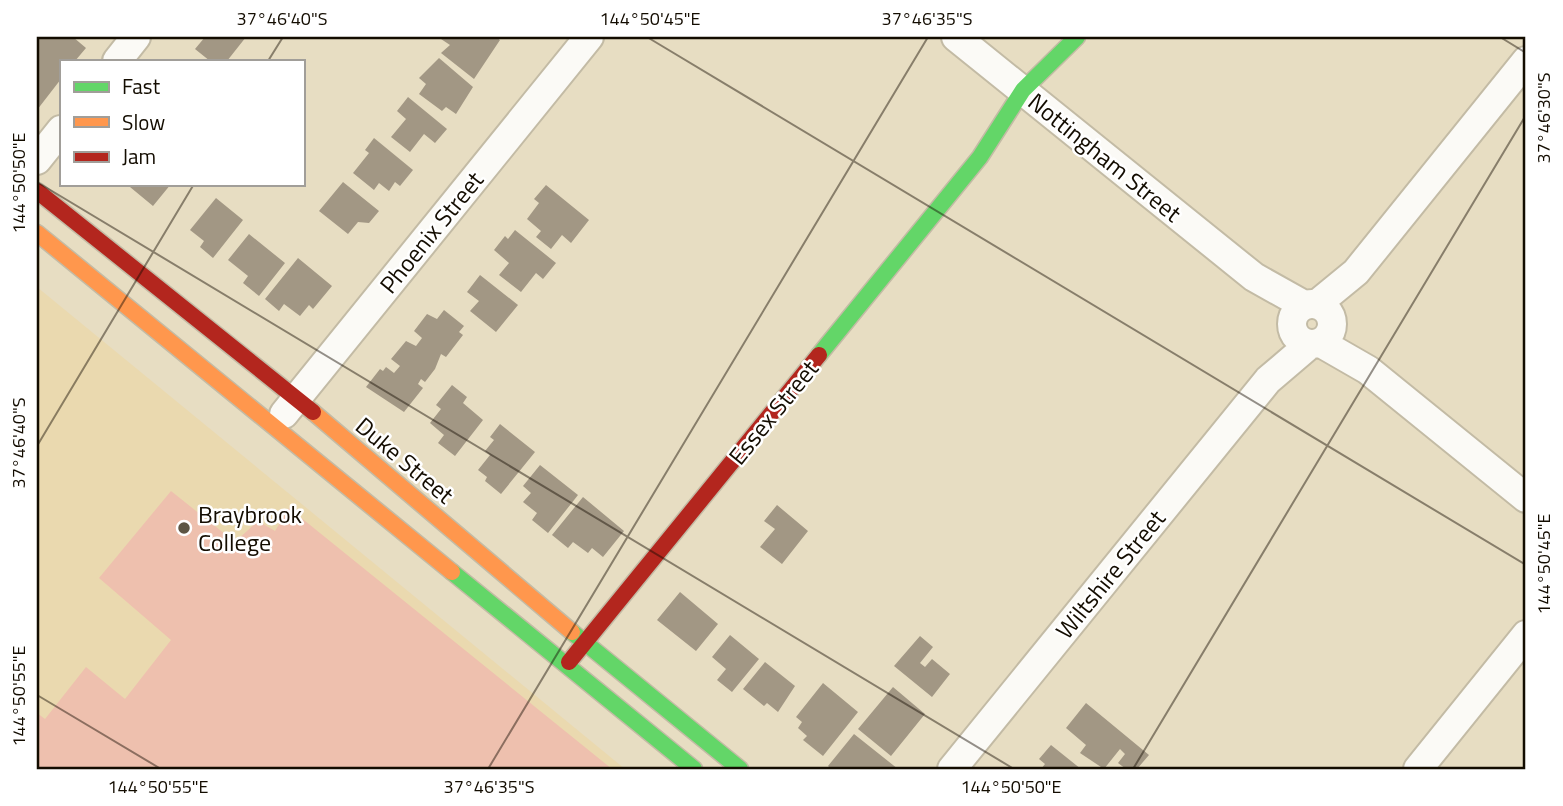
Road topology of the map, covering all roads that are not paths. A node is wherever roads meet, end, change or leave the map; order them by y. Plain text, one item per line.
1 (136, 37) edge
2 (589, 37) edge
3 (956, 37) edge
4 (1077, 37) edge
5 (118, 60) edge
6 (1526, 61) edge
7 (1030, 96) junction
8 (60, 131) edge
9 (980, 157) joint
10 (37, 160) edge
11 (37, 191) edge
12 (37, 233) edge
13 (1313, 325) junction
14 (296, 398) junction
15 (274, 427) junction
16 (1526, 498) edge
17 (1526, 635) edge
18 (585, 643) junction
19 (566, 667) junction
20 (694, 769) edge
21 (740, 769) edge
22 (952, 769) edge
23 (1418, 769) edge

1 - 5 street
2 - 14 street, Phoenix Street
3 - 7 street, Nottingham Street
4 - 7 street, Essex Street
6 - 13 street, Wiltshire Street
7 - 9 street, Essex Street
7 - 13 street, Nottingham Street
8 - 10 street
9 - 18 street, Essex Street
11 - 14 street, Duke Street
12 - 15 street
13 - 16 street, Nottingham Street
13 - 22 street, Wiltshire Street
14 - 15 street, Phoenix Street
14 - 18 street, Duke Street
15 - 19 street
17 - 23 street
18 - 19 street, Essex Street
18 - 21 street, Duke Street
19 - 20 street

